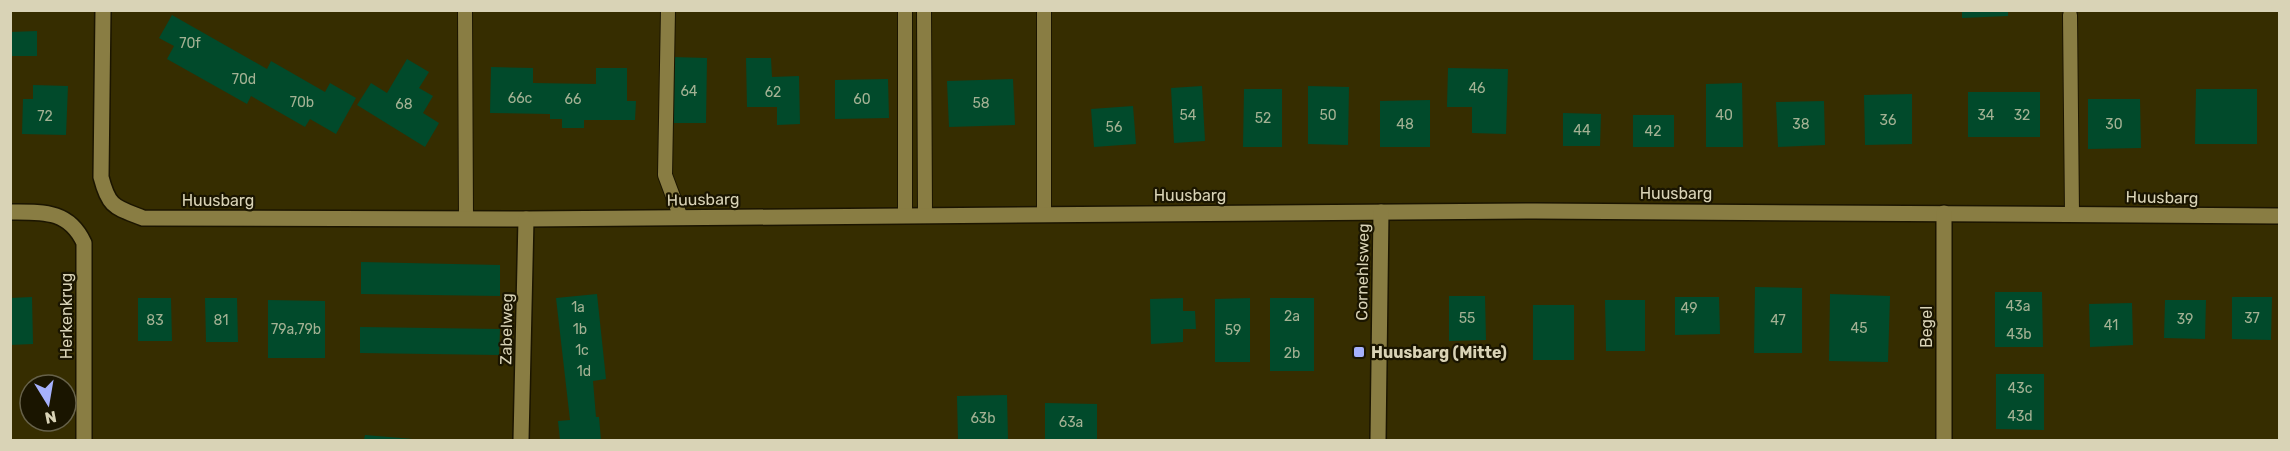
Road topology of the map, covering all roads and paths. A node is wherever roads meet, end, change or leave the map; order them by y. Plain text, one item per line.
1 (103, 10) edge
2 (465, 10) edge
3 (668, 10) edge
4 (905, 10) edge
5 (924, 10) edge
6 (1044, 10) edge
7 (2070, 15) dead end
8 (10, 212) edge
9 (1381, 212) junction
10 (1944, 213) junction
11 (1044, 214) junction
12 (2072, 214) junction
13 (905, 215) junction
14 (925, 215) junction
15 (2280, 216) edge
16 (681, 218) junction
17 (466, 219) junction
18 (526, 219) junction
19 (84, 441) edge
20 (521, 441) edge
21 (1378, 441) edge
22 (1944, 441) edge

1 - 17 street, Huusbarg
2 - 17 lane
3 - 16 lane
4 - 13 lane
5 - 14 lane
6 - 11 lane
7 - 12 lane
8 - 19 street, Herkenkrug
9 - 10 street, Huusbarg
9 - 11 street, Huusbarg
9 - 21 street, Cornehlsweg
10 - 12 street, Huusbarg
10 - 22 street, Begel
11 - 14 street, Huusbarg
12 - 15 street, Huusbarg
13 - 14 street, Huusbarg
13 - 16 street, Huusbarg
16 - 18 street, Huusbarg
17 - 18 street, Huusbarg
18 - 20 street, Zabelweg

